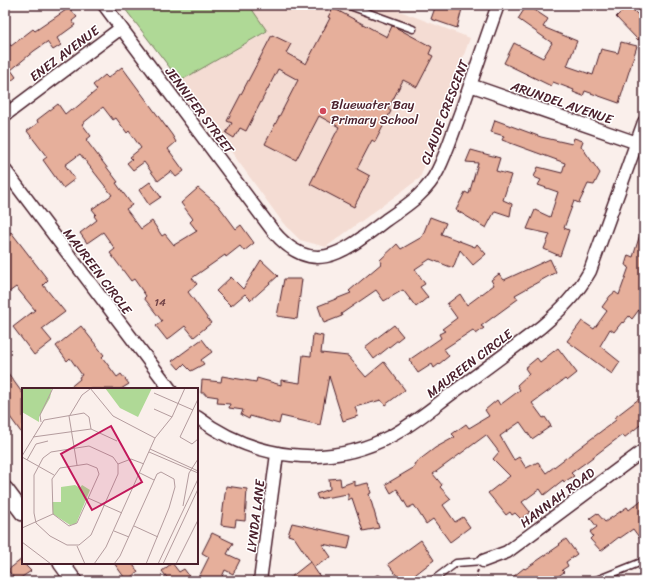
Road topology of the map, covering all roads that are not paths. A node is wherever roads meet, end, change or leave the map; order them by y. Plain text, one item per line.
1 (104, 5) edge
2 (347, 5) edge
3 (498, 5) edge
4 (121, 28) junction
5 (413, 29) dead end
6 (470, 85) junction
7 (5, 115) edge
8 (644, 122) edge
9 (640, 144) edge
10 (5, 170) edge
11 (273, 231) joint
12 (169, 388) edge
13 (198, 417) edge
14 (644, 450) edge
15 (277, 454) junction
16 (5, 489) edge
17 (22, 512) edge
18 (483, 561) joint
19 (644, 561) edge
20 (62, 564) edge
21 (74, 581) edge
22 (260, 581) edge
23 (432, 581) edge
24 (594, 581) edge

1 - 4 street, JENNIFER STREET
2 - 5 lane
3 - 6 street, CLAUDE CRESCENT
4 - 7 street, ENEZ AVENUE
4 - 11 street, JENNIFER STREET
6 - 9 street, ARUNDEL AVENUE
6 - 11 street, CLAUDE CRESCENT
8 - 9 street, MAUREEN CIRCLE
9 - 15 street, MAUREEN CIRCLE
10 - 12 street, MAUREEN CIRCLE
13 - 15 street, MAUREEN CIRCLE
14 - 18 street, HANNAH ROAD
15 - 22 street, LYNDA LANE
16 - 17 street
18 - 23 lane
19 - 24 lane
20 - 21 street

